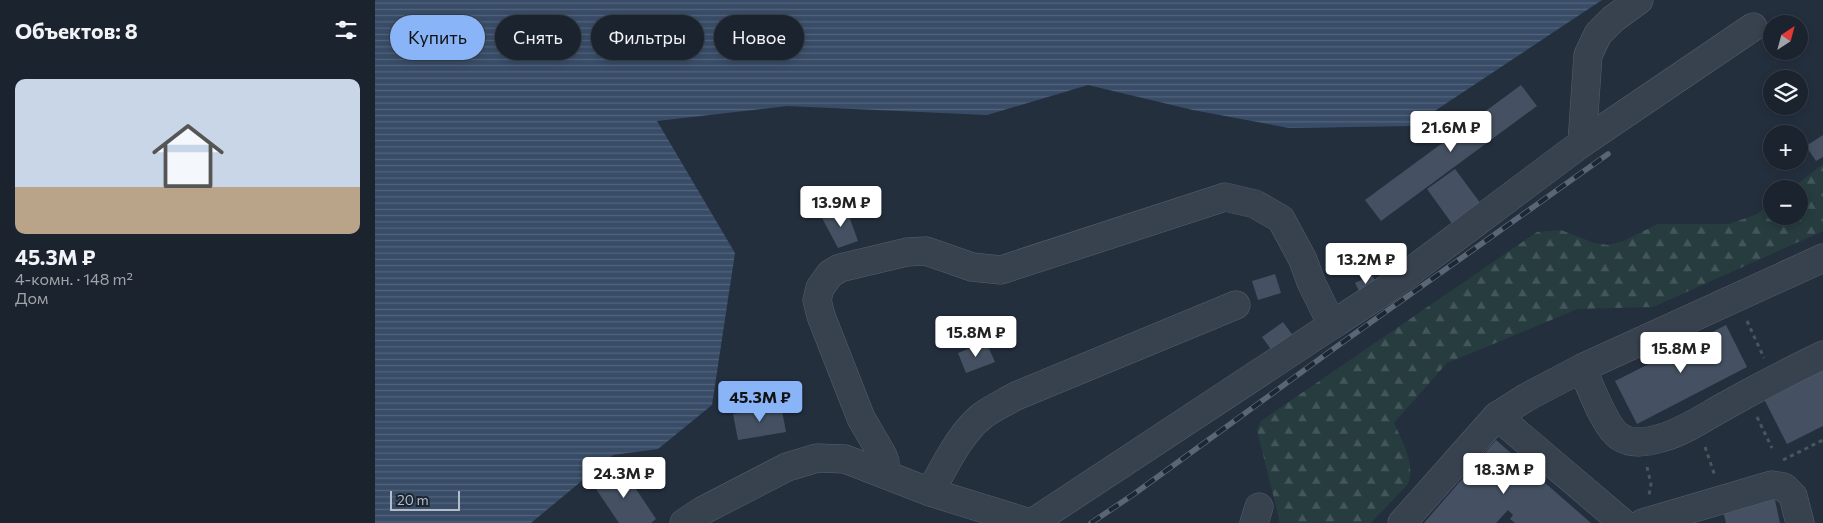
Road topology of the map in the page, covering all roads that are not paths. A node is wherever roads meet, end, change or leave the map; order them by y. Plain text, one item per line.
1 (1639, 0) edge
2 (1753, 27) dead end
3 (1582, 143) junction
4 (1823, 258) edge
5 (1236, 305) dead end
6 (1332, 325) junction
7 (1823, 355) edge
8 (1582, 368) junction
9 (1497, 416) junction
10 (884, 472) junction
11 (930, 492) junction
12 (1645, 513) edge
13 (684, 523) edge
14 (1031, 523) edge
15 (1402, 523) edge
16 (1623, 523) edge
17 (1800, 523) edge

1 - 3 lane
2 - 3 lane
3 - 6 lane
4 - 8 lane
5 - 11 lane
6 - 10 lane
6 - 14 lane
7 - 8 lane
8 - 9 lane
9 - 15 lane
9 - 16 lane
10 - 11 lane
10 - 13 lane
11 - 14 lane
12 - 17 lane

